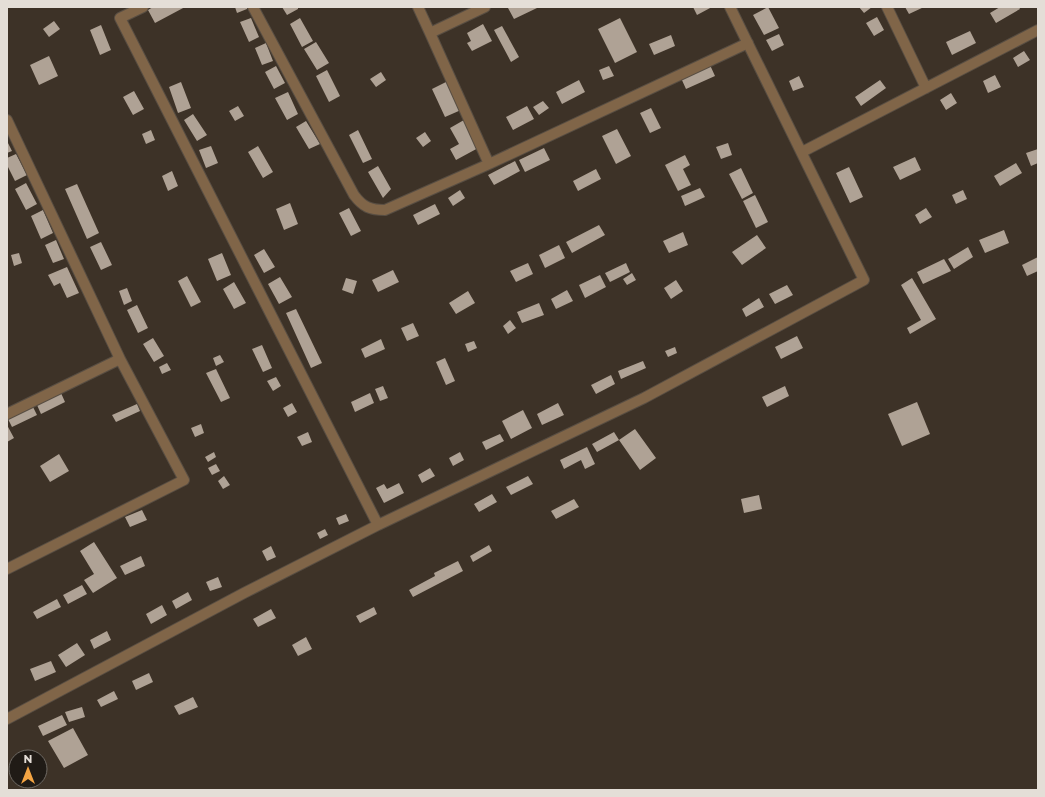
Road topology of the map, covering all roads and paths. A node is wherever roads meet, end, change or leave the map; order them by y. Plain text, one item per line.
1 (143, 7) edge
2 (253, 7) edge
3 (418, 7) edge
4 (484, 7) edge
5 (730, 7) edge
6 (887, 7) edge
7 (1038, 30) edge
8 (430, 33) junction
9 (748, 43) junction
10 (926, 88) junction
11 (7, 120) edge
12 (802, 152) junction
13 (489, 164) junction
14 (120, 359) junction
15 (7, 414) edge
16 (378, 525) junction
17 (7, 569) edge
18 (7, 719) edge

1 - 16 street
2 - 13 street
3 - 8 street
4 - 8 street
5 - 9 street
6 - 10 street
7 - 10 street
8 - 13 street
9 - 12 street
9 - 13 street
10 - 12 street
11 - 14 street
12 - 16 street
14 - 15 street
14 - 17 street
16 - 18 street

